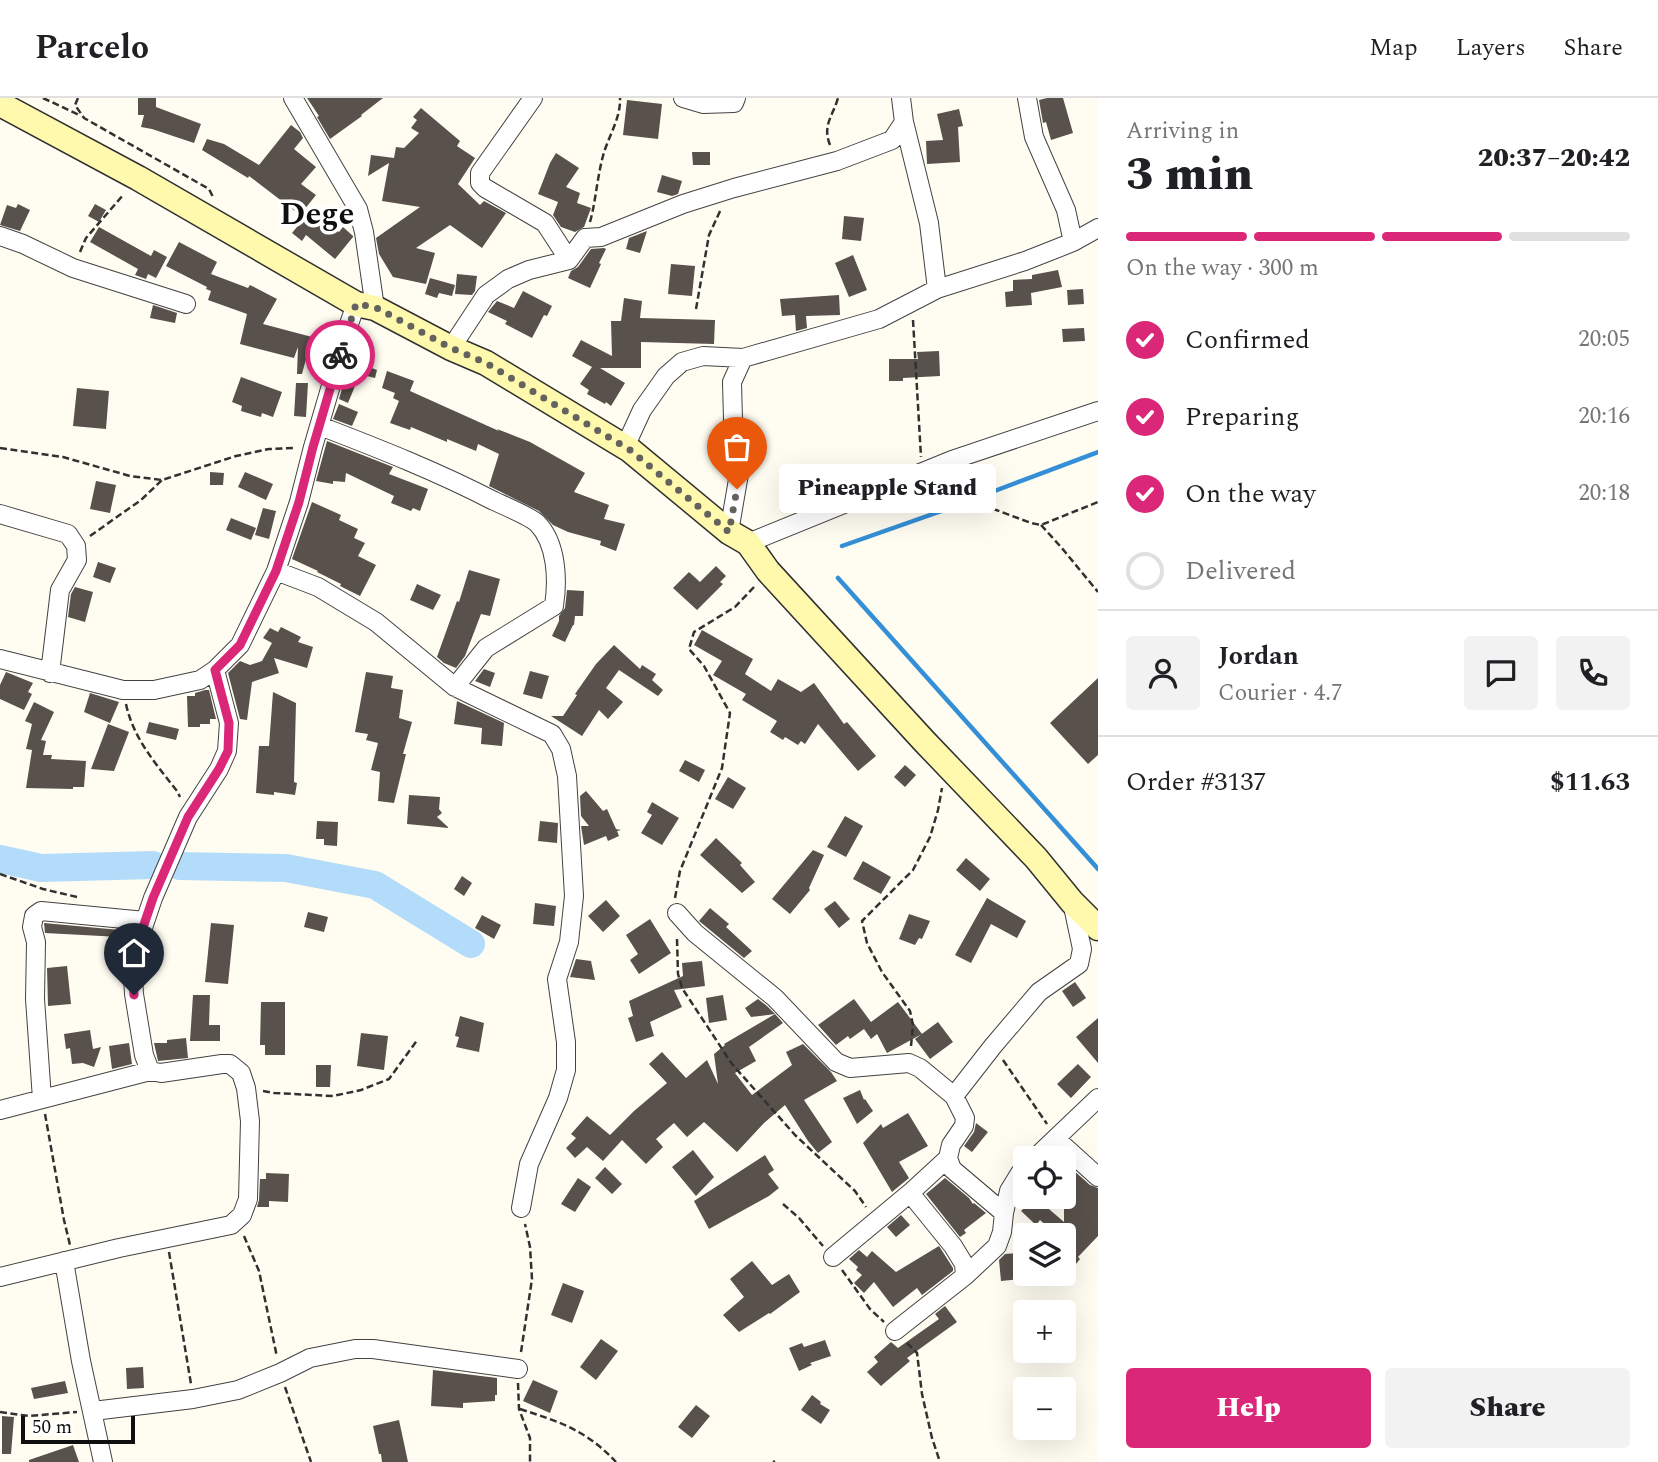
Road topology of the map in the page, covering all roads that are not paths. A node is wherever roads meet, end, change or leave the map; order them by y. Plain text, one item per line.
1 (293, 98) edge
2 (533, 98) edge
3 (683, 98) edge
4 (736, 98) edge
5 (901, 98) edge
6 (1027, 98) edge
7 (0, 104) edge
8 (904, 122) junction
9 (1098, 228) edge
10 (0, 236) edge
11 (1073, 242) junction
12 (569, 260) junction
13 (929, 293) junction
14 (186, 303) dead end
15 (366, 306) junction
16 (451, 348) junction
17 (743, 358) junction
18 (1098, 411) edge
19 (320, 426) junction
20 (625, 447) junction
21 (0, 514) edge
22 (739, 538) junction
23 (276, 571) junction
24 (0, 659) edge
25 (215, 670) junction
26 (50, 673) junction
27 (455, 687) junction
28 (1072, 902) junction
29 (677, 913) road end
30 (145, 921) junction
31 (1098, 928) edge
32 (150, 1071) junction
33 (954, 1096) junction
34 (1098, 1098) edge
35 (42, 1099) junction
36 (0, 1110) edge
37 (1056, 1139) junction
38 (1048, 1146) edge
39 (948, 1158) junction
40 (1098, 1177) edge
41 (1013, 1184) edge
42 (910, 1193) junction
43 (521, 1208) road end
44 (1004, 1213) junction
45 (833, 1257) road end
46 (69, 1260) junction
47 (965, 1276) junction
48 (0, 1277) edge
49 (895, 1331) road end
50 (518, 1369) road end
51 (93, 1411) junction
52 (103, 1462) edge

1 - 15 street
2 - 12 street
3 - 4 street
5 - 8 street
6 - 11 street
7 - 15 main road
8 - 12 street
8 - 13 street
9 - 11 street
10 - 14 street
11 - 13 street
12 - 16 street
13 - 17 street
15 - 16 main road
15 - 19 street
16 - 20 main road
17 - 20 street
17 - 22 street
18 - 22 street
19 - 23 street
19 - 27 street
20 - 22 main road
21 - 26 street
22 - 28 main road
23 - 25 street
23 - 27 street
24 - 26 street
25 - 26 street
25 - 30 street
27 - 43 street
28 - 31 main road
28 - 33 street
29 - 33 street
30 - 32 street
30 - 35 street
32 - 35 street
32 - 46 street
33 - 39 street
34 - 37 street
35 - 36 street
37 - 38 street
37 - 40 street
39 - 42 street
39 - 44 street
41 - 44 street
42 - 45 street
42 - 47 street
44 - 47 street
46 - 48 street
46 - 51 street
47 - 49 street
50 - 51 street
51 - 52 street

